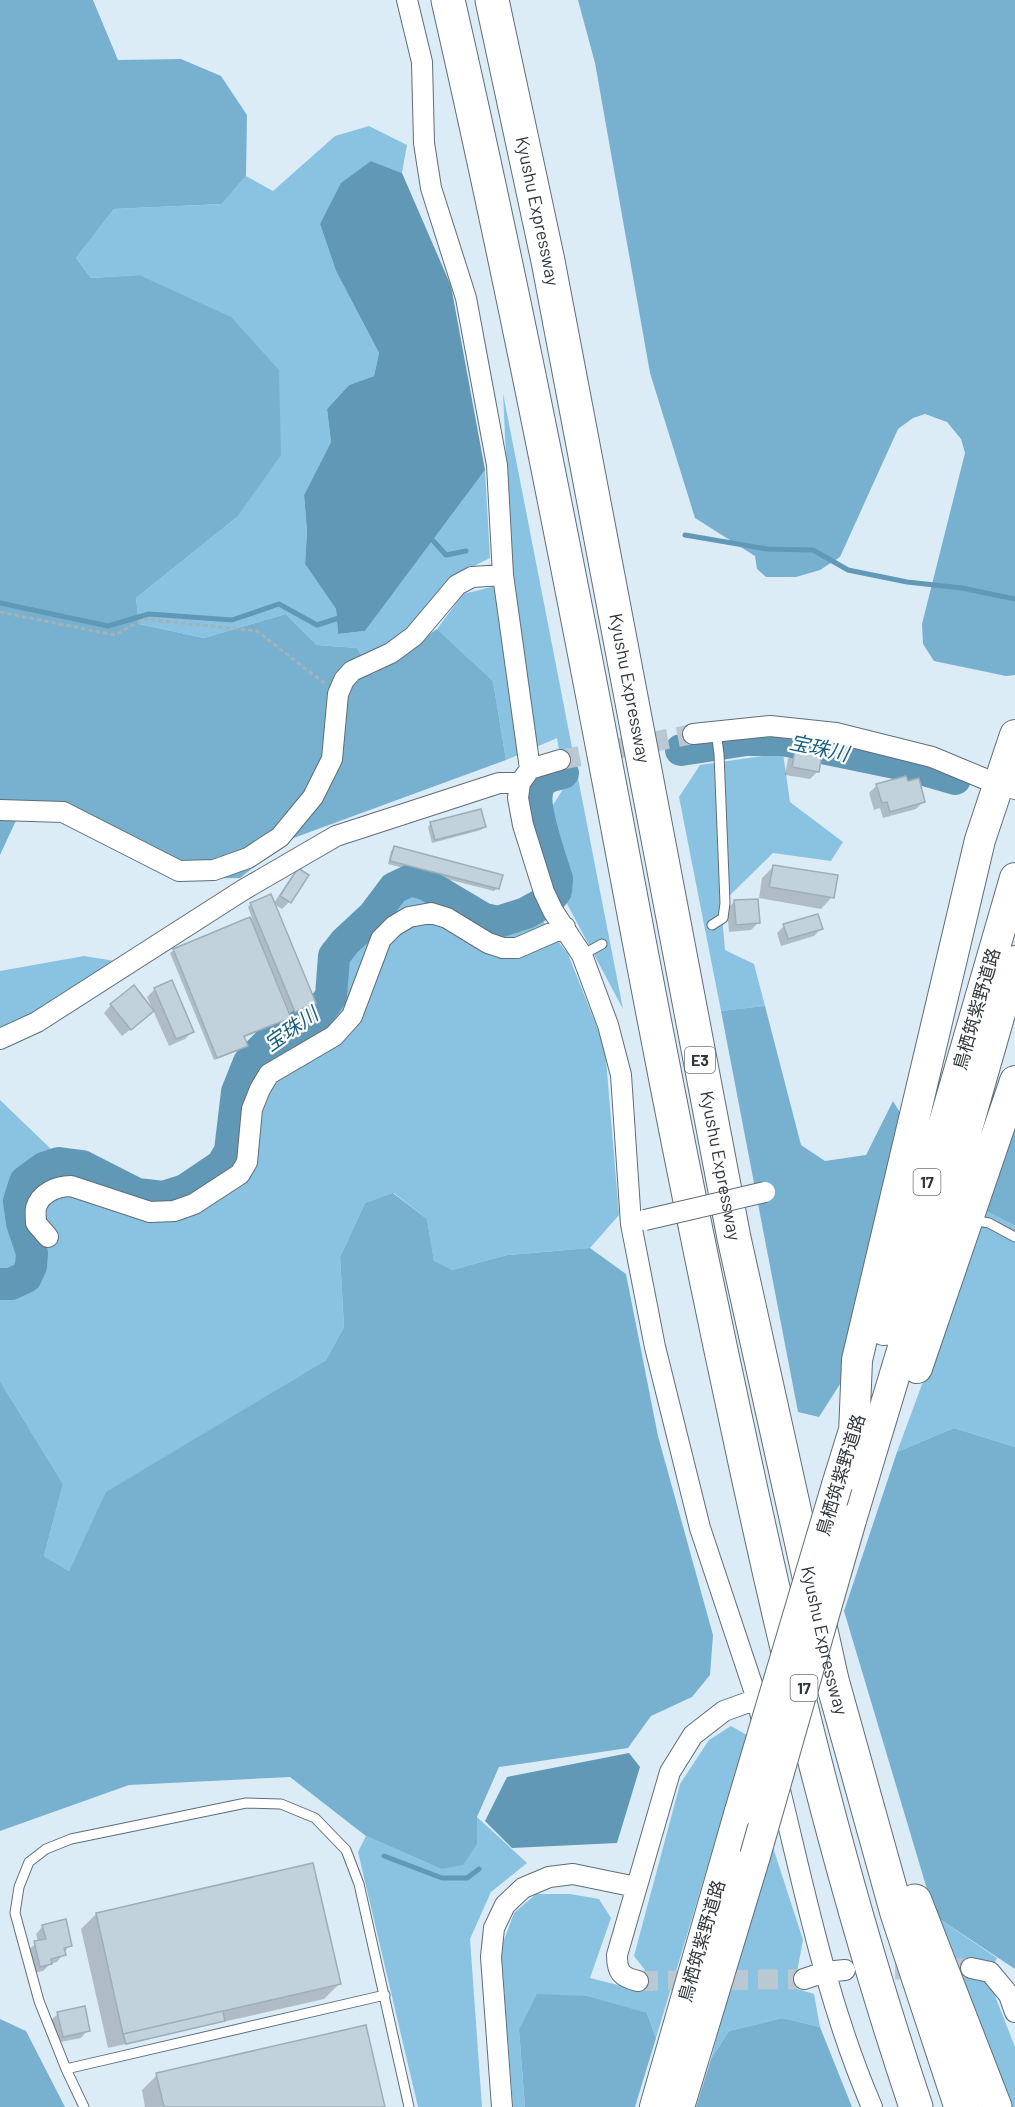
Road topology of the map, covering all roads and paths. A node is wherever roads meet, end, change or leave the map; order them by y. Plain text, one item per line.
1 (407, 0) edge
2 (448, 0) edge
3 (492, 0) edge
4 (502, 574) junction
5 (0, 612) edge
6 (338, 694) junction
7 (716, 733) junction
8 (693, 734) tunnel mouth
9 (1015, 735) edge
10 (560, 760) tunnel mouth
11 (525, 776) junction
12 (1006, 786) edge
13 (0, 810) edge
14 (1015, 878) edge
15 (559, 919) junction
16 (712, 925) dead end
17 (602, 945) dead end
18 (582, 955) junction
19 (1015, 961) edge
20 (0, 1039) edge
21 (1015, 1081) edge
22 (765, 1192) dead end
23 (968, 1219) junction
24 (638, 1222) junction
25 (48, 1236) dead end
26 (1015, 1237) edge
27 (854, 1434) junction
28 (865, 1474) junction
29 (832, 1680) junction
30 (756, 1699) junction
31 (636, 1887) junction
32 (971, 1968) tunnel mouth
33 (835, 1971) junction
34 (804, 1979) tunnel mouth
35 (638, 1981) tunnel mouth
36 (385, 1995) junction
37 (1015, 2012) edge
38 (66, 2069) junction
39 (84, 2107) edge
40 (409, 2107) edge
41 (502, 2107) edge
42 (655, 2107) edge
43 (679, 2107) edge
44 (872, 2107) edge
45 (916, 2107) edge
46 (961, 2107) edge
47 (995, 2107) edge

1 - 4 street
2 - 45 highway, Kyushu Expressway / E3
3 - 29 highway, Kyushu Expressway / E3
4 - 6 street
4 - 11 street
5 - 6 path
6 - 13 street
7 - 8 street
7 - 12 street
7 - 16 lane
9 - 12 main road
10 - 11 street
11 - 15 street
11 - 20 street
12 - 27 main road
14 - 27 main road, 鳥栖筑紫野道路 / 17
15 - 18 street
15 - 25 street
17 - 18 lane
18 - 24 street
19 - 28 main road, 鳥栖筑紫野道路 / 17
21 - 23 main road
22 - 24 street, bridge
23 - 26 lane
23 - 28 main road
24 - 30 street
27 - 42 main road, 鳥栖筑紫野道路 / 17, bridge
28 - 43 main road, 鳥栖筑紫野道路 / 17, bridge
29 - 46 highway, Kyushu Expressway / E3
29 - 47 highway
30 - 31 street
30 - 33 street
31 - 35 street
31 - 41 street
32 - 37 street
33 - 34 street
33 - 44 street
36 - 38 lane
36 - 38 lane
36 - 40 lane
38 - 39 lane

